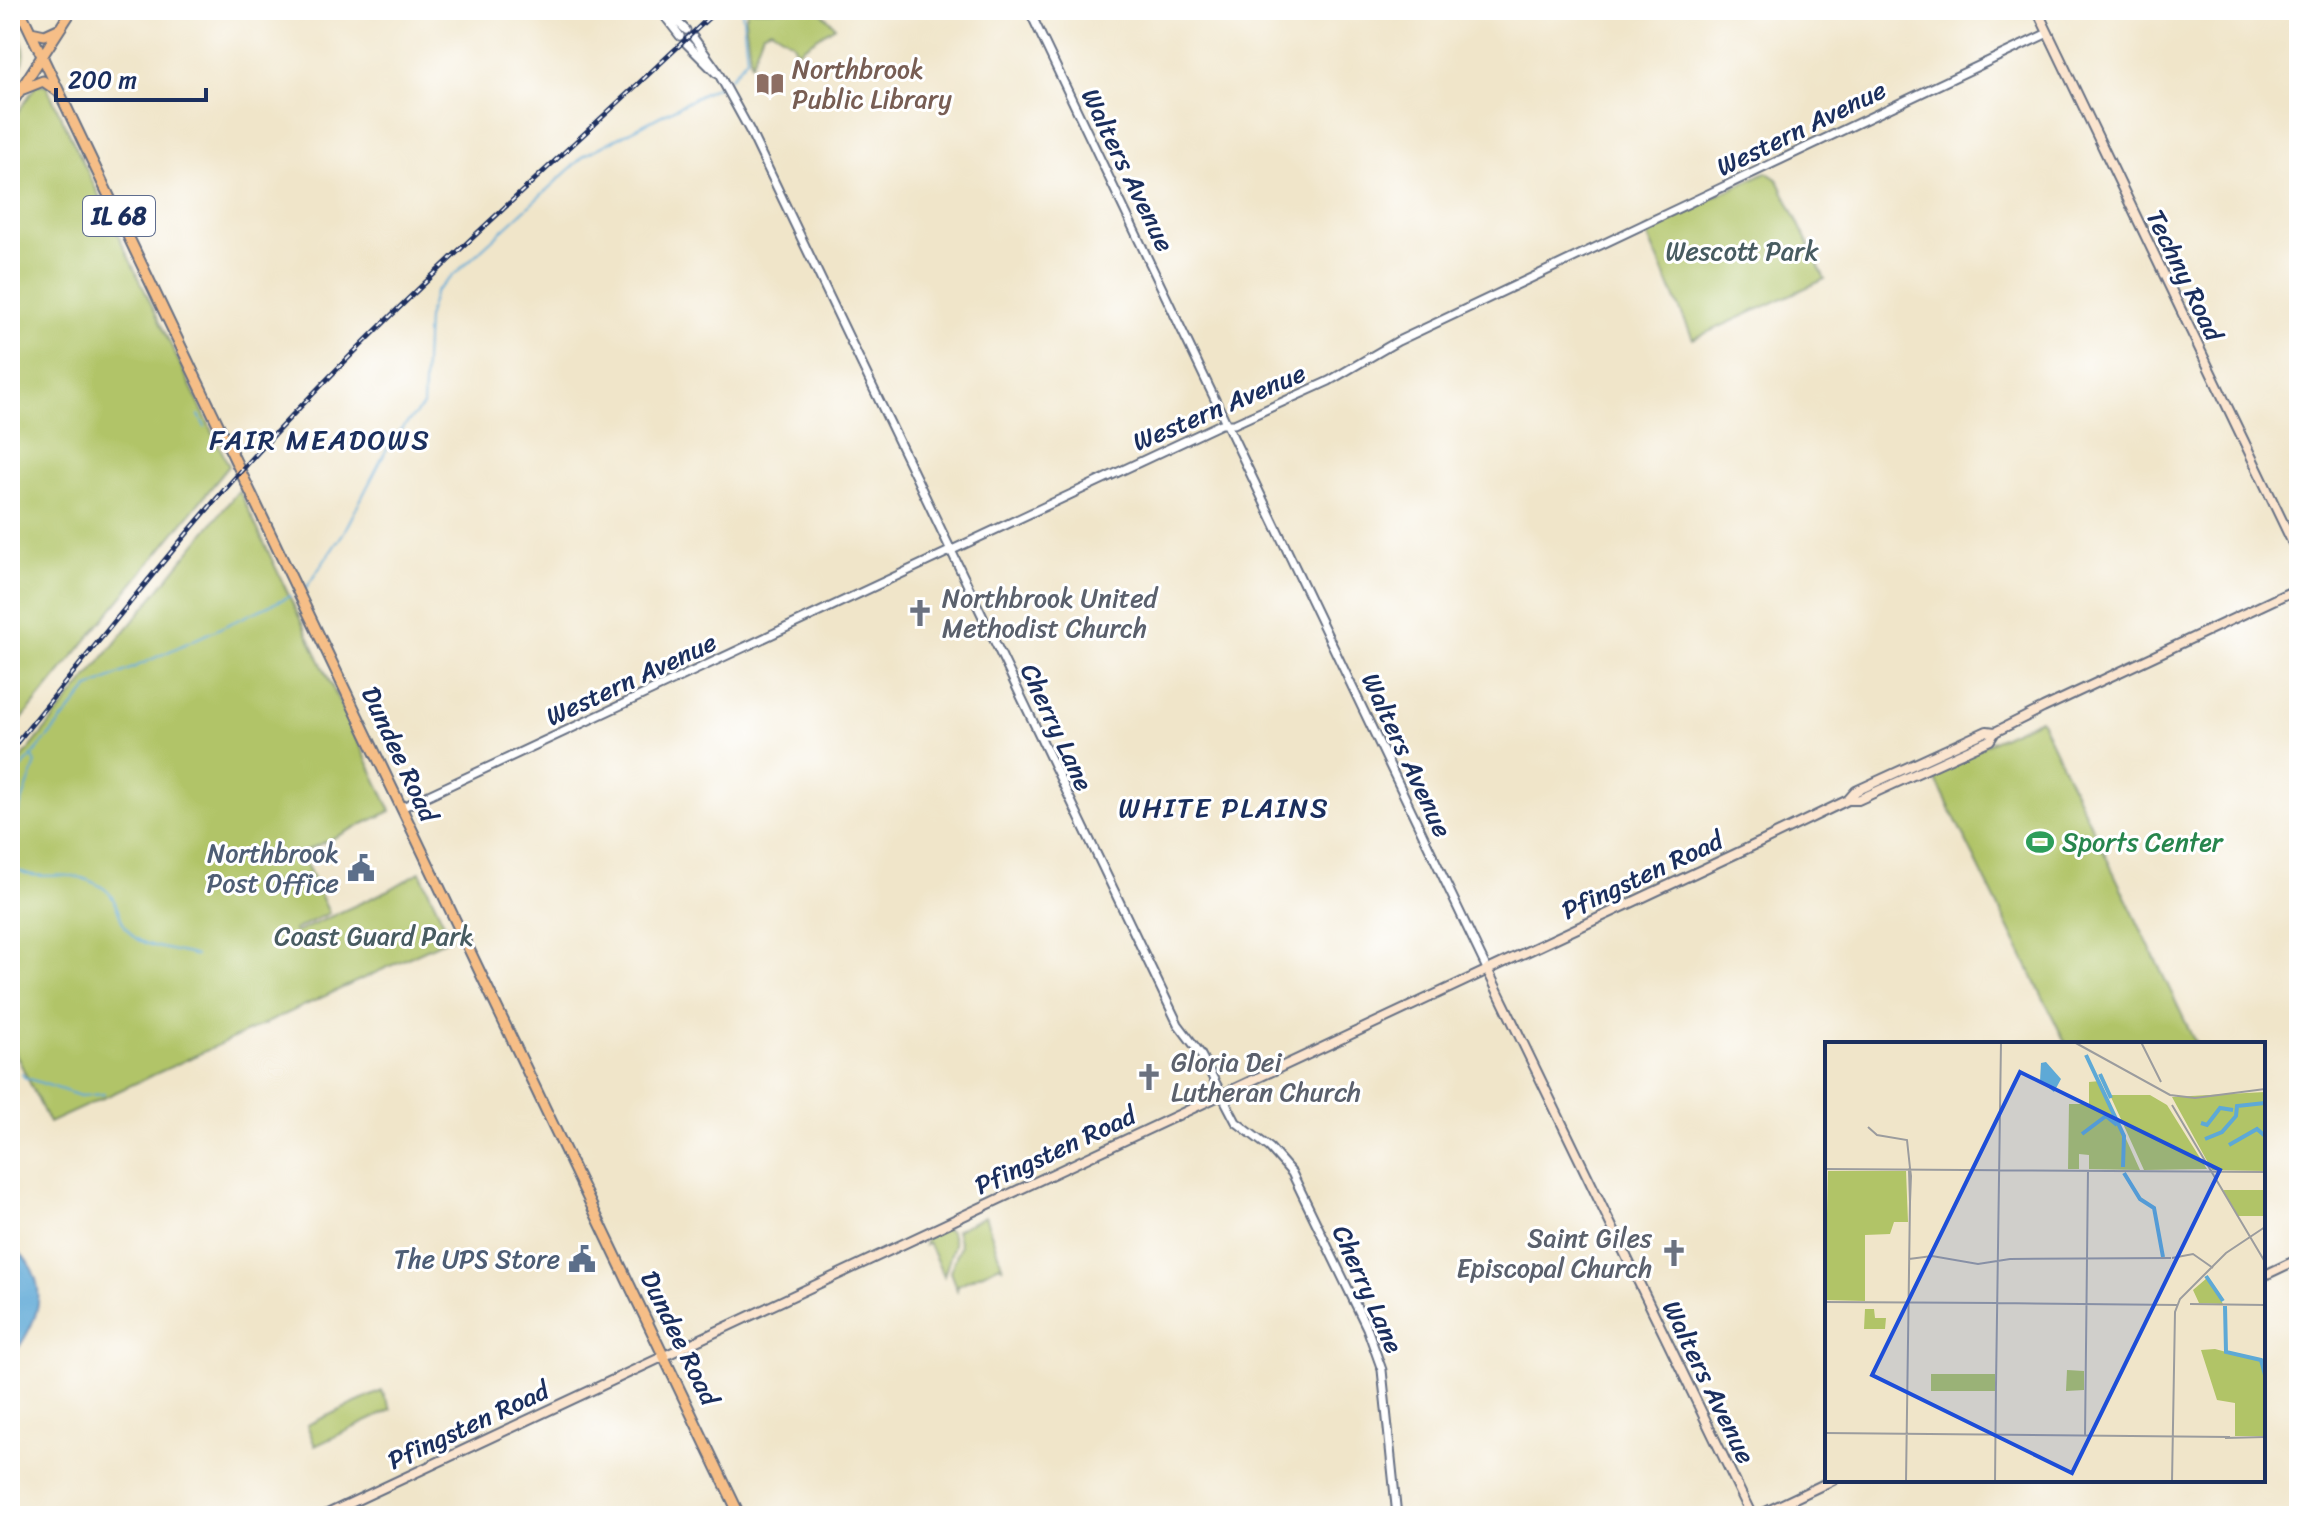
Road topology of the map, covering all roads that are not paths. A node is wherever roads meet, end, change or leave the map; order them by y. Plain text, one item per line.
1 (20, 10) edge
2 (72, 10) edge
3 (662, 10) edge
4 (1029, 10) edge
5 (2037, 10) edge
6 (61, 27) junction
7 (31, 32) junction
8 (2048, 33) junction
9 (42, 56) junction
10 (20, 91) junction
11 (60, 92) junction
12 (10, 106) edge
13 (1228, 425) junction
14 (952, 551) junction
15 (2299, 556) edge
16 (2299, 588) edge
17 (401, 808) junction
18 (1487, 969) junction
19 (1221, 1095) junction
20 (2299, 1259) edge
21 (2265, 1275) edge
22 (665, 1355) junction
23 (1829, 1482) edge
24 (323, 1516) edge
25 (740, 1516) edge
26 (1397, 1516) edge
27 (1754, 1516) edge

1 - 7 main road, Dundee Road / IL 68
2 - 6 main road
3 - 14 street, Cherry Lane
4 - 13 street, Walters Avenue
5 - 8 main road, Techny Road
6 - 7 main road
6 - 9 main road
7 - 9 main road, Dundee Road / IL 68
8 - 13 street, Western Avenue
8 - 15 main road, Techny Road
9 - 10 main road
9 - 11 main road, Dundee Road / IL 68
10 - 11 main road
10 - 12 main road
11 - 17 main road, Dundee Road / IL 68
13 - 14 street, Western Avenue
13 - 18 street, Walters Avenue
14 - 17 street, Western Avenue
14 - 19 street, Cherry Lane
16 - 18 main road, Pfingsten Road
17 - 22 main road, Dundee Road / IL 68
18 - 19 main road, Pfingsten Road
18 - 27 main road, Walters Avenue
19 - 22 main road, Pfingsten Road
19 - 26 street, Cherry Lane
20 - 21 main road
22 - 24 main road, Pfingsten Road
22 - 25 main road, Dundee Road / IL 68
23 - 27 main road

